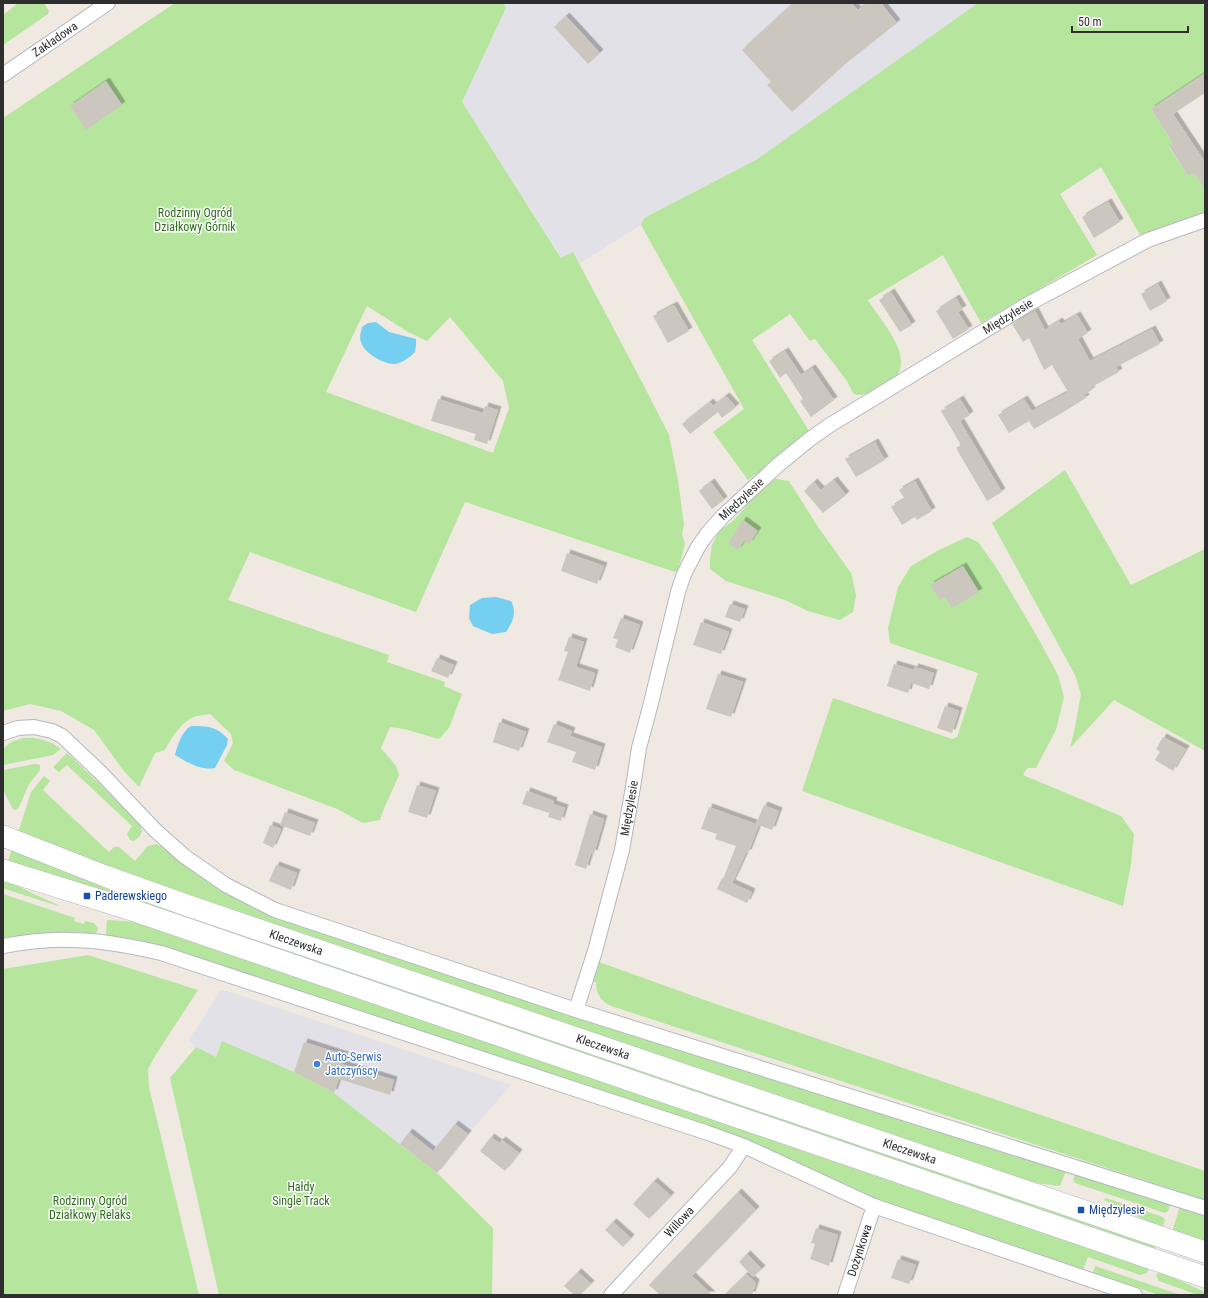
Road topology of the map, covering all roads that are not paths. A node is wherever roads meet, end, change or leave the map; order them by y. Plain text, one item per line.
1 (108, 3) edge
2 (3, 75) edge
3 (1205, 220) edge
4 (5, 735) edge
5 (3, 836) edge
6 (3, 870) edge
7 (3, 946) edge
8 (576, 1010) junction
9 (744, 1146) junction
10 (874, 1206) junction
11 (1205, 1208) edge
12 (1205, 1252) edge
13 (1205, 1277) edge
14 (611, 1295) edge
15 (845, 1295) edge
16 (1135, 1295) edge

1 - 2 street, Zakładowa
3 - 8 street, Międzylesie
4 - 8 street
5 - 12 main road, Kleczewska
6 - 13 main road, Kleczewska
7 - 9 street
8 - 11 street
9 - 10 street
9 - 14 street, Willowa
10 - 15 street, Dożynkowa
10 - 16 street

